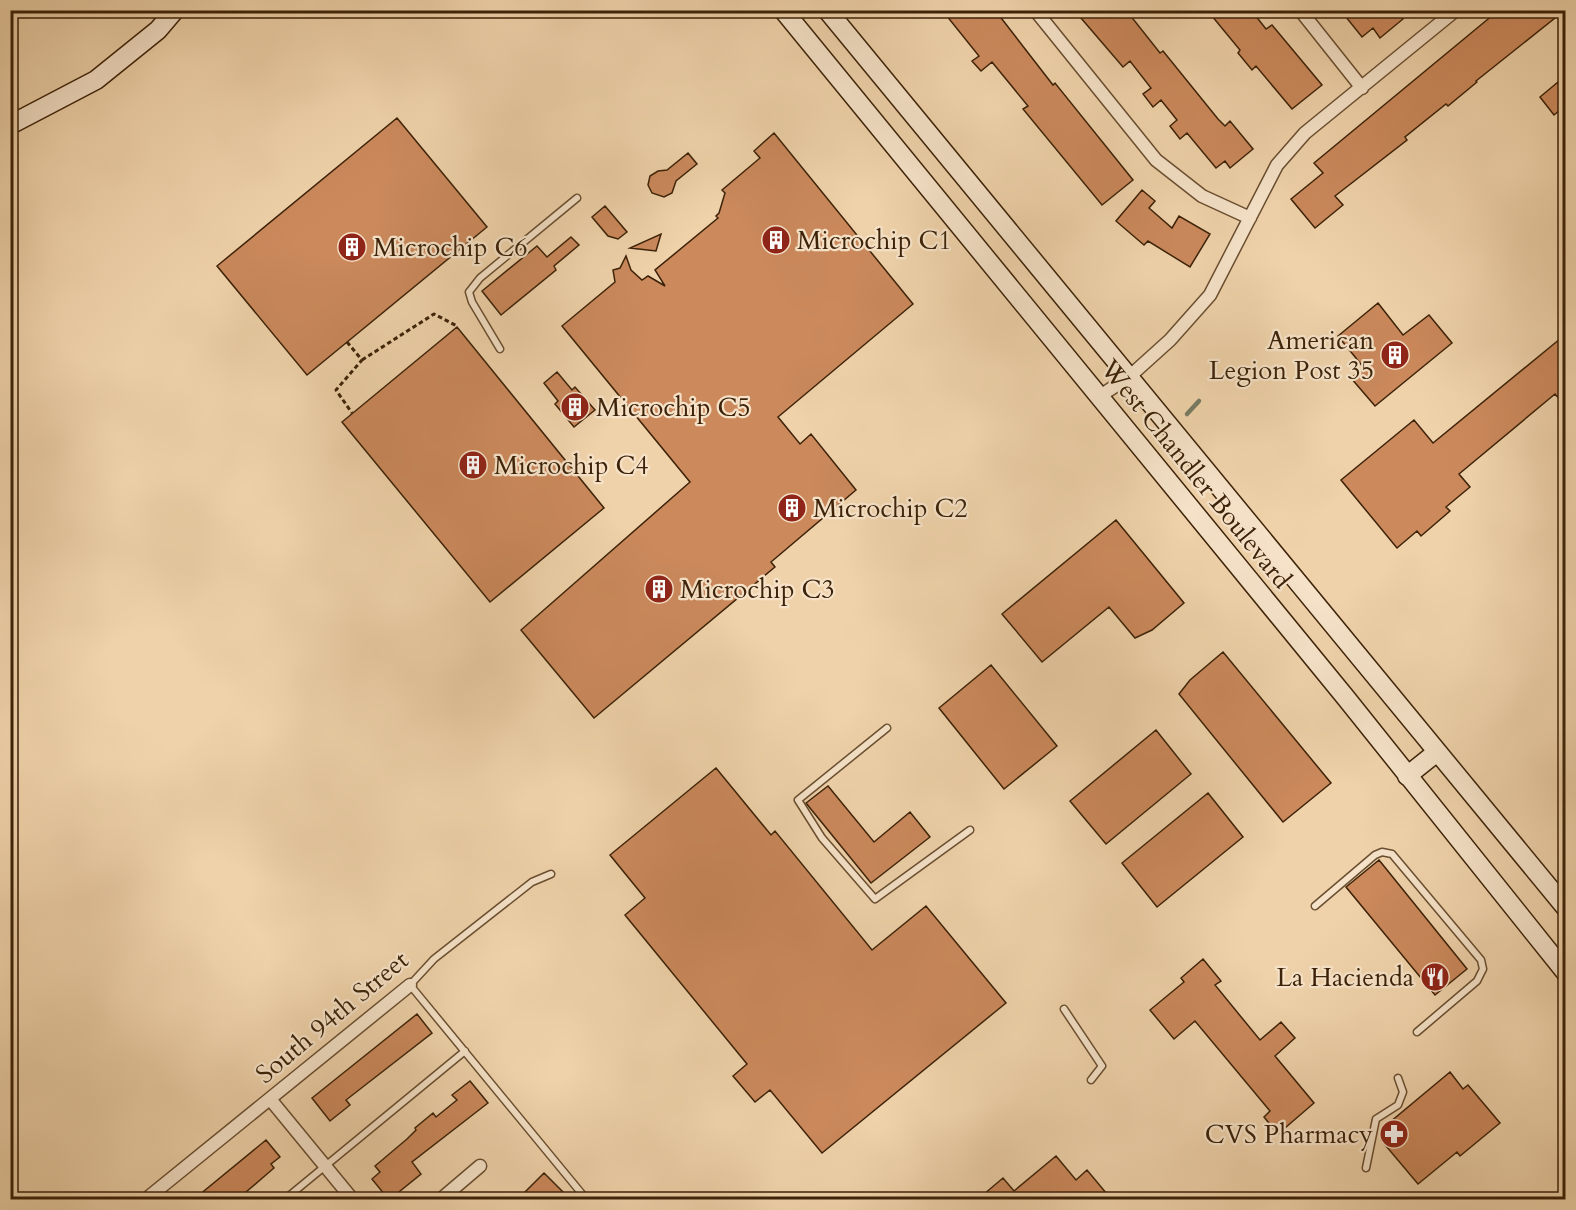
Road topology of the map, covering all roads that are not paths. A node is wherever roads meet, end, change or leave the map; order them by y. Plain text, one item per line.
1 (175, 10) edge
2 (783, 10) edge
3 (827, 10) edge
4 (1035, 10) edge
5 (1300, 10) edge
6 (1456, 10) edge
7 (1362, 88) junction
8 (10, 125) edge
9 (577, 198) dead end
10 (1250, 218) junction
11 (500, 349) dead end
12 (1129, 377) junction
13 (1100, 396) junction
14 (887, 729) dead end
15 (1437, 753) junction
16 (1407, 776) junction
17 (970, 830) dead end
18 (550, 874) dead end
19 (1315, 906) dead end
20 (1566, 908) edge
21 (1566, 973) edge
22 (410, 985) junction
23 (1064, 1009) dead end
24 (1417, 1032) dead end
25 (465, 1051) junction
26 (1398, 1077) dead end
27 (1091, 1080) dead end
28 (270, 1099) junction
29 (325, 1165) junction
30 (480, 1166) dead end
31 (1366, 1168) dead end
32 (145, 1200) edge
33 (284, 1200) edge
34 (353, 1200) edge
35 (440, 1200) edge
36 (587, 1200) edge

1 - 8 main road
2 - 13 main road, West Chandler Boulevard
3 - 12 main road, West Chandler Boulevard
4 - 10 street
5 - 7 street
6 - 7 street
7 - 10 street
9 - 11 lane
10 - 12 street
12 - 13 street
12 - 15 main road, West Chandler Boulevard
13 - 16 main road, West Chandler Boulevard
14 - 17 lane
15 - 16 main road
15 - 20 main road, West Chandler Boulevard
16 - 21 main road, West Chandler Boulevard
18 - 22 lane, South 94th Street
19 - 24 lane
22 - 25 lane
22 - 28 street, South 94th Street
23 - 27 lane
25 - 29 lane
25 - 36 lane
26 - 31 lane
28 - 29 street
28 - 32 street, South 94th Street
29 - 33 lane
29 - 34 street
30 - 35 street

